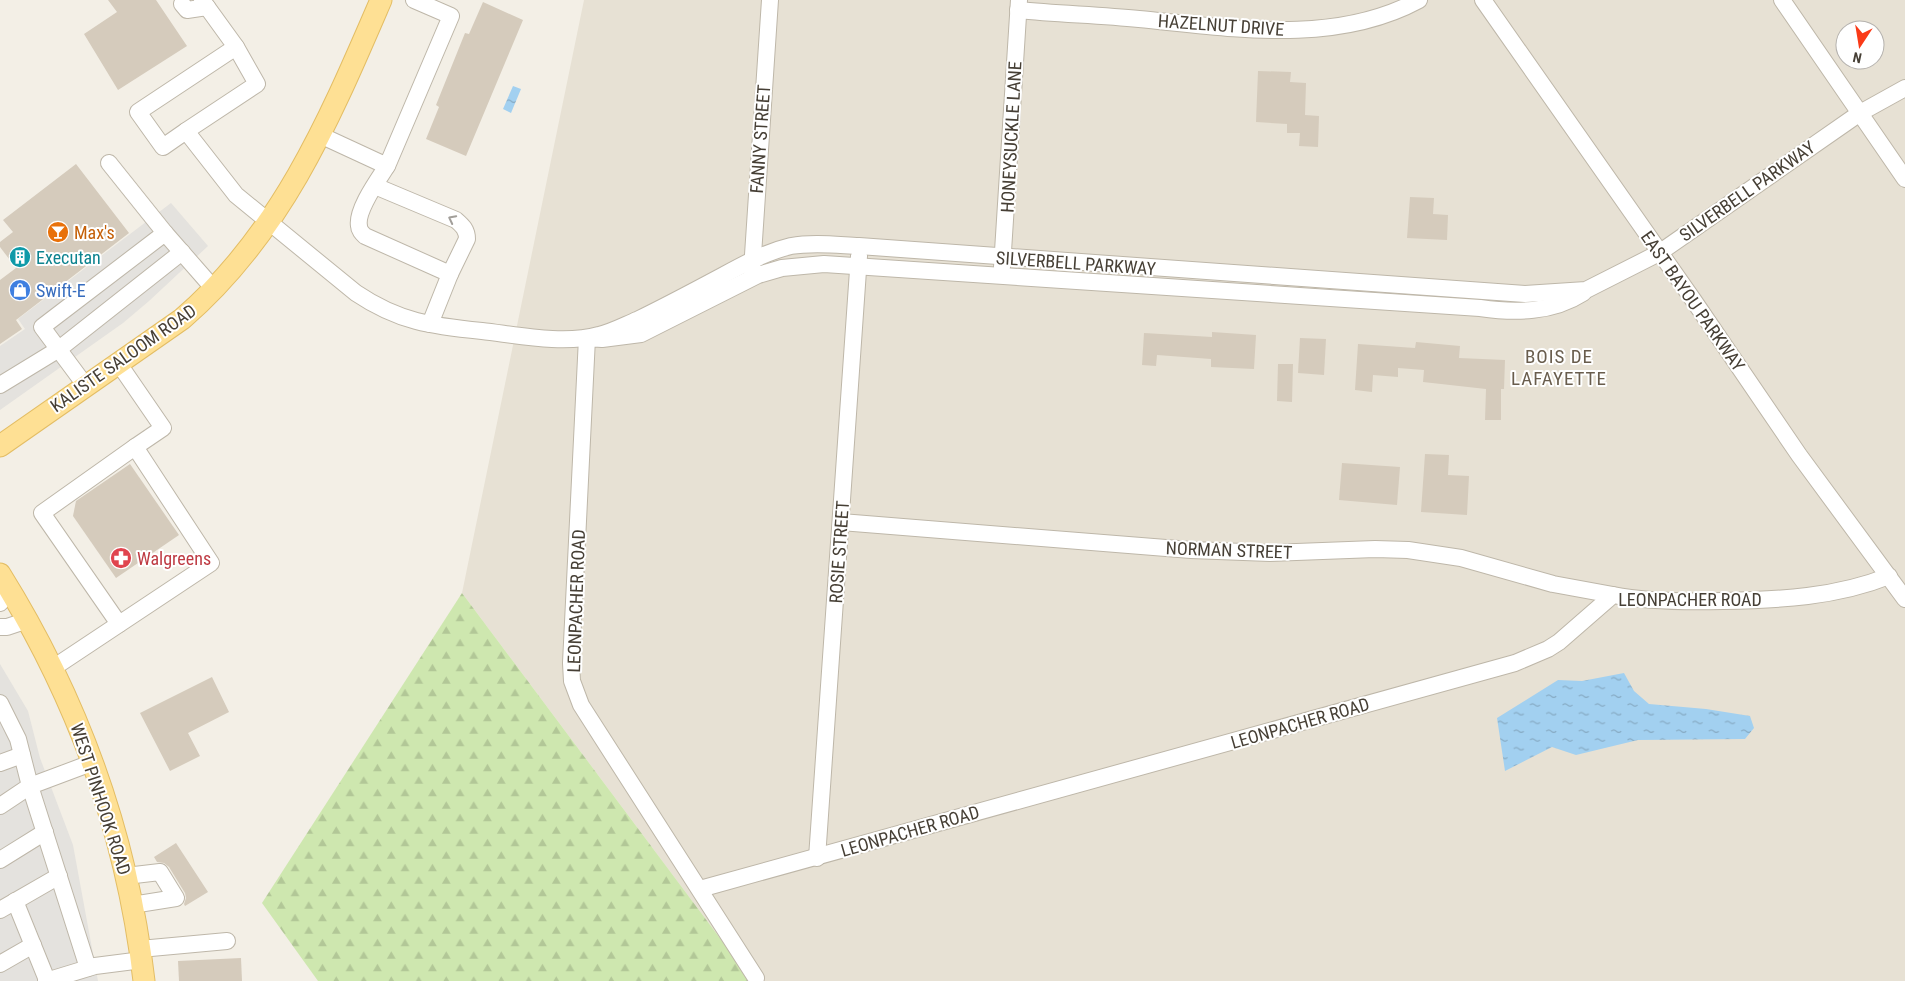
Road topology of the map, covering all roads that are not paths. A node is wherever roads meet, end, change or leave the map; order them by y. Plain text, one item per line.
1 (381, 0) edge
2 (414, 0) edge
3 (770, 0) edge
4 (1419, 0) edge
5 (1483, 0) edge
6 (1782, 0) edge
7 (182, 4) dead end
8 (205, 4) edge
9 (1019, 5) edge
10 (236, 47) junction
11 (1905, 88) edge
12 (1860, 113) junction
13 (186, 131) junction
14 (320, 135) junction
15 (110, 163) dead end
16 (387, 166) junction
17 (1905, 179) edge
18 (375, 186) junction
19 (268, 223) junction
20 (165, 233) junction
21 (859, 246) junction
22 (182, 252) junction
23 (1659, 253) junction
24 (1002, 258) junction
25 (752, 260) junction
26 (858, 265) junction
27 (450, 274) junction
28 (1002, 274) junction
29 (751, 278) junction
30 (214, 289) junction
31 (1586, 290) junction
32 (430, 324) junction
33 (587, 338) junction
34 (59, 349) junction
35 (118, 364) junction
36 (0, 385) edge
37 (85, 385) junction
38 (0, 446) edge
39 (135, 447) junction
40 (841, 522) junction
41 (1889, 576) junction
42 (3, 589) edge
43 (1613, 595) junction
44 (1905, 599) edge
45 (28, 620) junction
46 (119, 624) junction
47 (0, 627) edge
48 (53, 668) junction
49 (0, 703) edge
50 (22, 755) junction
51 (94, 762) junction
52 (0, 763) edge
53 (30, 786) junction
54 (0, 806) edge
55 (45, 832) junction
56 (817, 858) junction
57 (0, 860) edge
58 (59, 876) junction
59 (126, 876) junction
60 (700, 889) junction
61 (15, 901) junction
62 (132, 905) junction
63 (0, 910) edge
64 (226, 941) dead end
65 (33, 945) junction
66 (141, 954) junction
67 (0, 964) edge
68 (88, 968) junction
69 (756, 978) dead end
70 (46, 981) edge
71 (144, 981) edge

1 - 14 main road, KALISTE SALOOM ROAD
2 - 16 street
3 - 25 street, FANNY STREET
4 - 9 street, HAZELNUT DRIVE
5 - 23 street, EAST BAYOU PARKWAY
6 - 12 street
7 - 8 street
8 - 10 street
9 - 24 street, HONEYSUCKLE LANE
10 - 13 street
10 - 13 street
11 - 12 street, SILVERBELL PARKWAY
12 - 17 street
12 - 23 street, SILVERBELL PARKWAY
13 - 19 street, SILVERBELL PARKWAY
14 - 16 street
14 - 19 main road, KALISTE SALOOM ROAD
15 - 20 street
16 - 18 street
27 -> 18 street
18 - 27 street
19 - 30 main road, KALISTE SALOOM ROAD
19 - 32 street, SILVERBELL PARKWAY
20 - 22 street
20 - 34 street
21 - 24 street, SILVERBELL PARKWAY
21 - 25 street, SILVERBELL PARKWAY
21 - 26 street, ROSIE STREET
22 - 30 street
22 - 34 street
23 - 31 street, SILVERBELL PARKWAY
23 - 41 street, EAST BAYOU PARKWAY
24 - 28 street, HONEYSUCKLE LANE
24 - 31 street, SILVERBELL PARKWAY
25 - 29 street, FANNY STREET
25 - 33 street, SILVERBELL PARKWAY
26 - 28 street, SILVERBELL PARKWAY
26 - 29 street, SILVERBELL PARKWAY
26 - 40 street, ROSIE STREET
27 - 32 street
28 - 31 street, SILVERBELL PARKWAY
29 - 33 street, SILVERBELL PARKWAY
30 - 35 main road, KALISTE SALOOM ROAD
32 - 33 street, SILVERBELL PARKWAY
33 - 60 street, LEONPACHER ROAD
34 - 36 street
34 - 37 street
35 - 37 main road, KALISTE SALOOM ROAD
35 - 39 street
37 - 38 main road, KALISTE SALOOM ROAD
39 - 46 street
39 - 46 street
40 - 43 street, NORMAN STREET
40 - 56 street, ROSIE STREET
41 - 43 street, LEONPACHER ROAD
41 - 44 street, EAST BAYOU PARKWAY
42 - 45 main road, WEST PINHOOK ROAD
43 - 56 street, LEONPACHER ROAD
45 - 47 street
45 - 48 main road, WEST PINHOOK ROAD
46 - 48 street
48 - 51 main road, WEST PINHOOK ROAD
49 - 50 street
50 - 52 street
50 - 53 street
51 - 53 street
51 - 59 main road, WEST PINHOOK ROAD
53 - 54 street
53 - 55 street
55 - 57 street
55 - 58 street
56 - 60 street, LEONPACHER ROAD
58 - 61 street
58 - 68 street
59 - 62 main road, WEST PINHOOK ROAD
59 - 62 street
60 - 69 street, LEONPACHER ROAD
61 - 63 street
61 - 65 street
62 - 66 main road, WEST PINHOOK ROAD
64 - 66 street
65 - 67 street
65 - 70 street
66 - 68 street
66 - 71 main road, WEST PINHOOK ROAD
68 - 70 street

